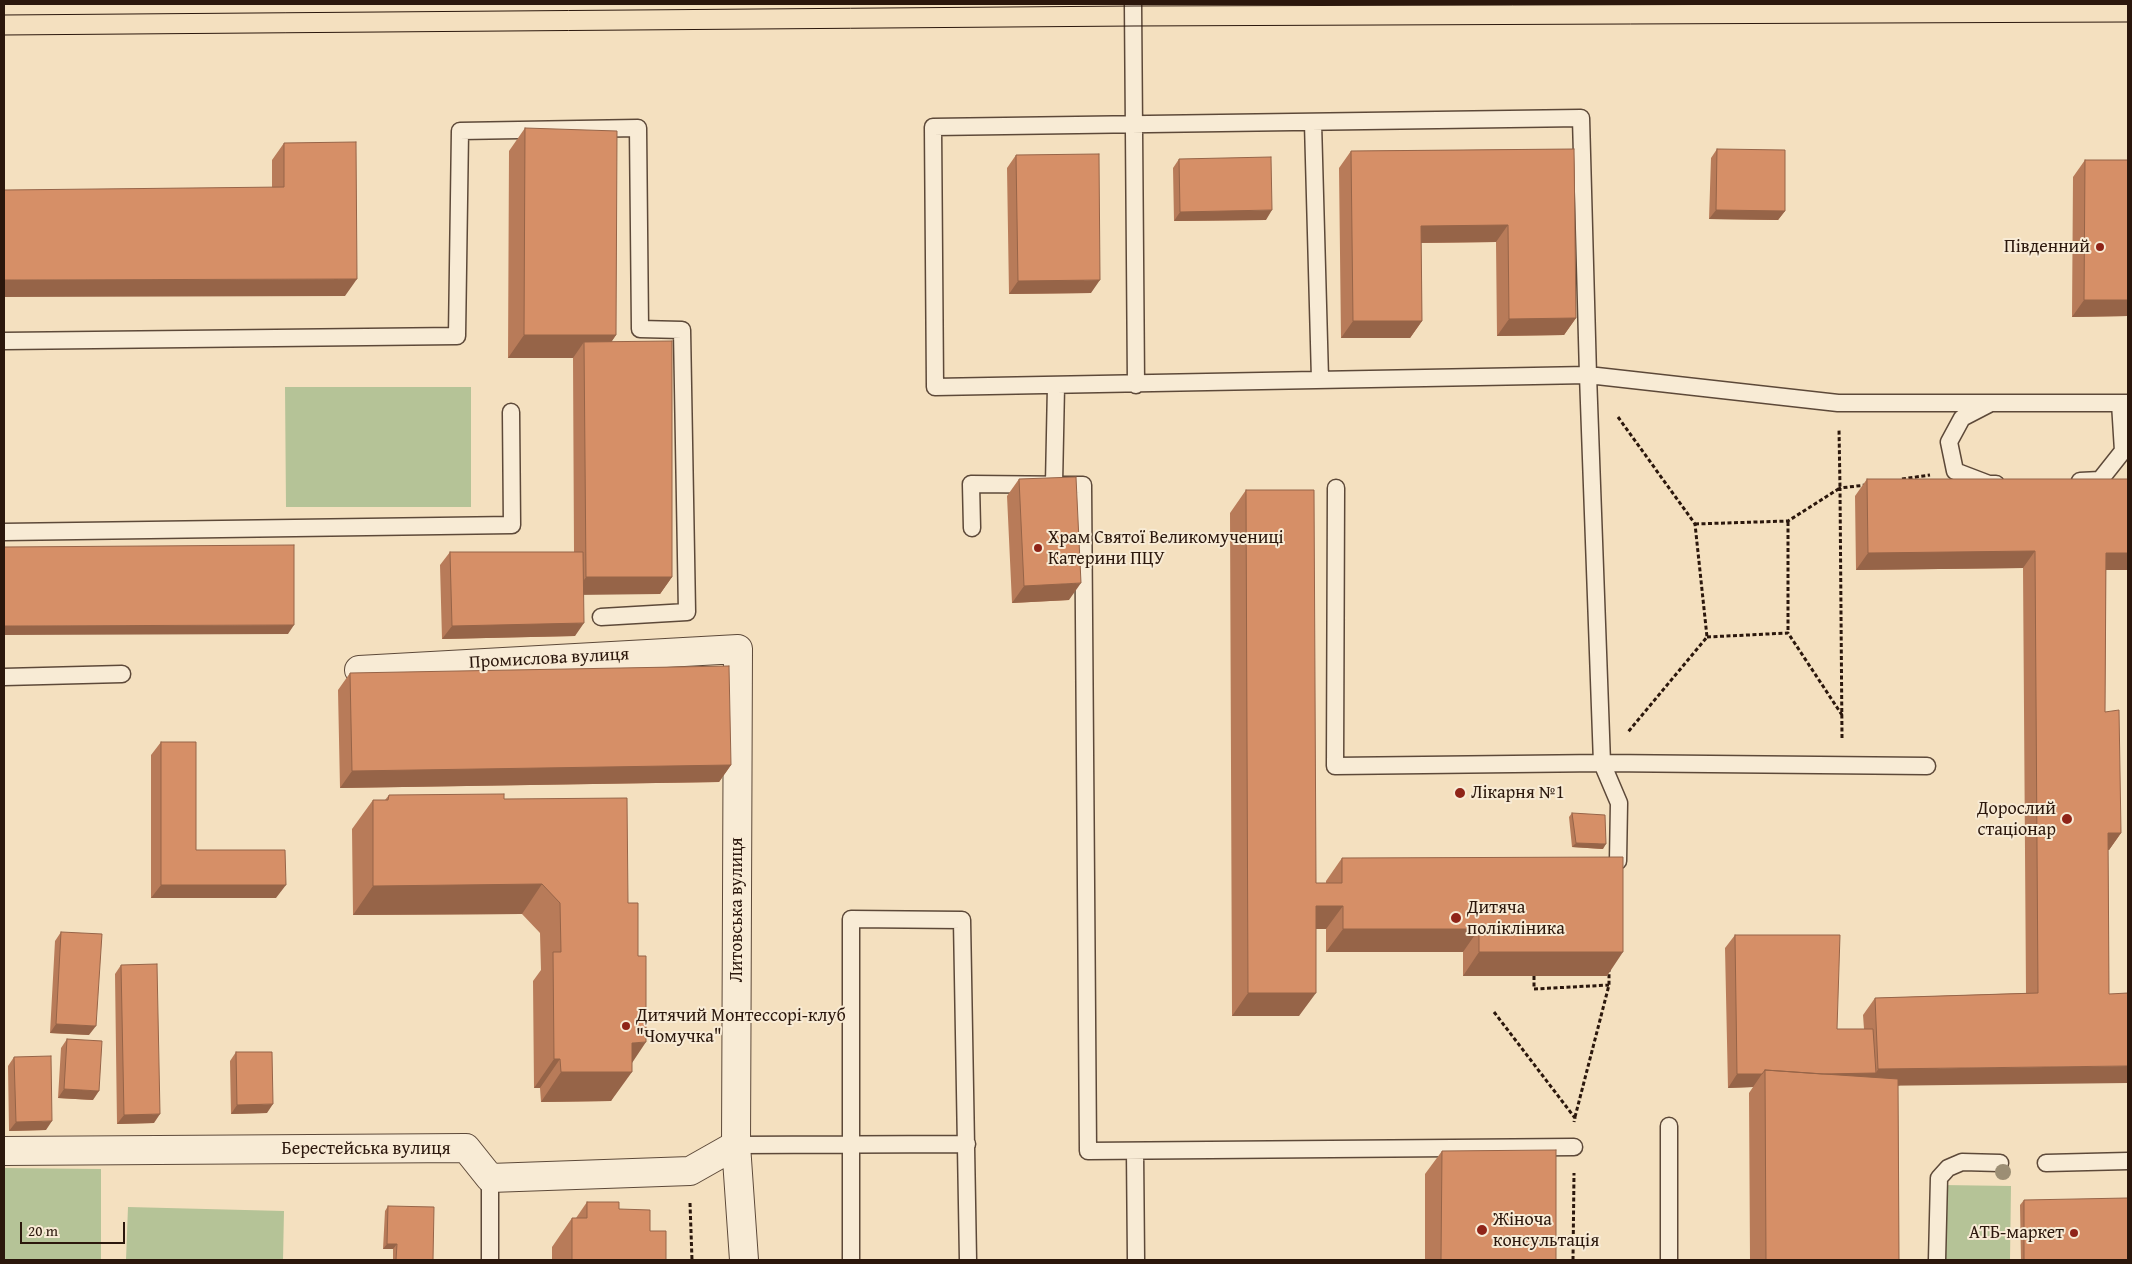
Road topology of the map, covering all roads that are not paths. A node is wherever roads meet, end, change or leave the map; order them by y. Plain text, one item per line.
1 (1133, 4) edge
2 (1135, 124) junction
3 (1313, 124) junction
4 (4, 341) edge
5 (1588, 375) junction
6 (1320, 379) junction
7 (1136, 385) junction
8 (1056, 386) junction
9 (1991, 403) junction
10 (2124, 403) edge
11 (511, 412) dead end
12 (2063, 482) edge
13 (1054, 484) junction
14 (2008, 484) edge
15 (1336, 488) dead end
16 (972, 528) dead end
17 (4, 532) edge
18 (601, 617) dead end
19 (738, 649) joint
20 (359, 670) dead end
21 (122, 674) dead end
22 (4, 676) edge
23 (1602, 763) junction
24 (1927, 766) dead end
25 (1618, 861) edge
26 (1669, 1126) dead end
27 (967, 1144) junction
28 (736, 1145) junction
29 (850, 1145) junction
30 (1574, 1147) dead end
31 (4, 1151) edge
32 (1135, 1151) junction
33 (2000, 1162) dead end
34 (2128, 1162) edge
35 (2046, 1163) dead end
36 (490, 1178) junction
37 (490, 1260) edge
38 (744, 1260) edge
39 (851, 1260) edge
40 (968, 1260) edge
41 (1136, 1260) edge
42 (1668, 1260) edge
43 (1937, 1260) edge

1 - 2 lane
2 - 3 lane
2 - 7 lane
2 - 8 lane
3 - 5 lane
3 - 6 lane
4 - 18 lane
5 - 6 lane
5 - 9 lane
5 - 23 lane
6 - 7 lane
7 - 8 lane
8 - 13 lane
9 - 10 lane
9 - 14 lane
10 - 12 lane
11 - 17 lane
13 - 16 lane
13 - 32 lane
15 - 23 lane
19 - 20 street, Промислова вулиця
19 - 28 street, Литовська вулиця
21 - 22 lane
23 - 24 lane
23 - 25 lane
26 - 42 lane
27 - 29 lane
27 - 29 lane
27 - 40 lane
28 - 29 lane
28 - 36 street
28 - 38 street, Литовська вулиця
29 - 39 lane
30 - 32 lane
31 - 36 street, Берестейська вулиця
32 - 41 lane
33 - 43 lane
34 - 35 lane
36 - 37 lane

